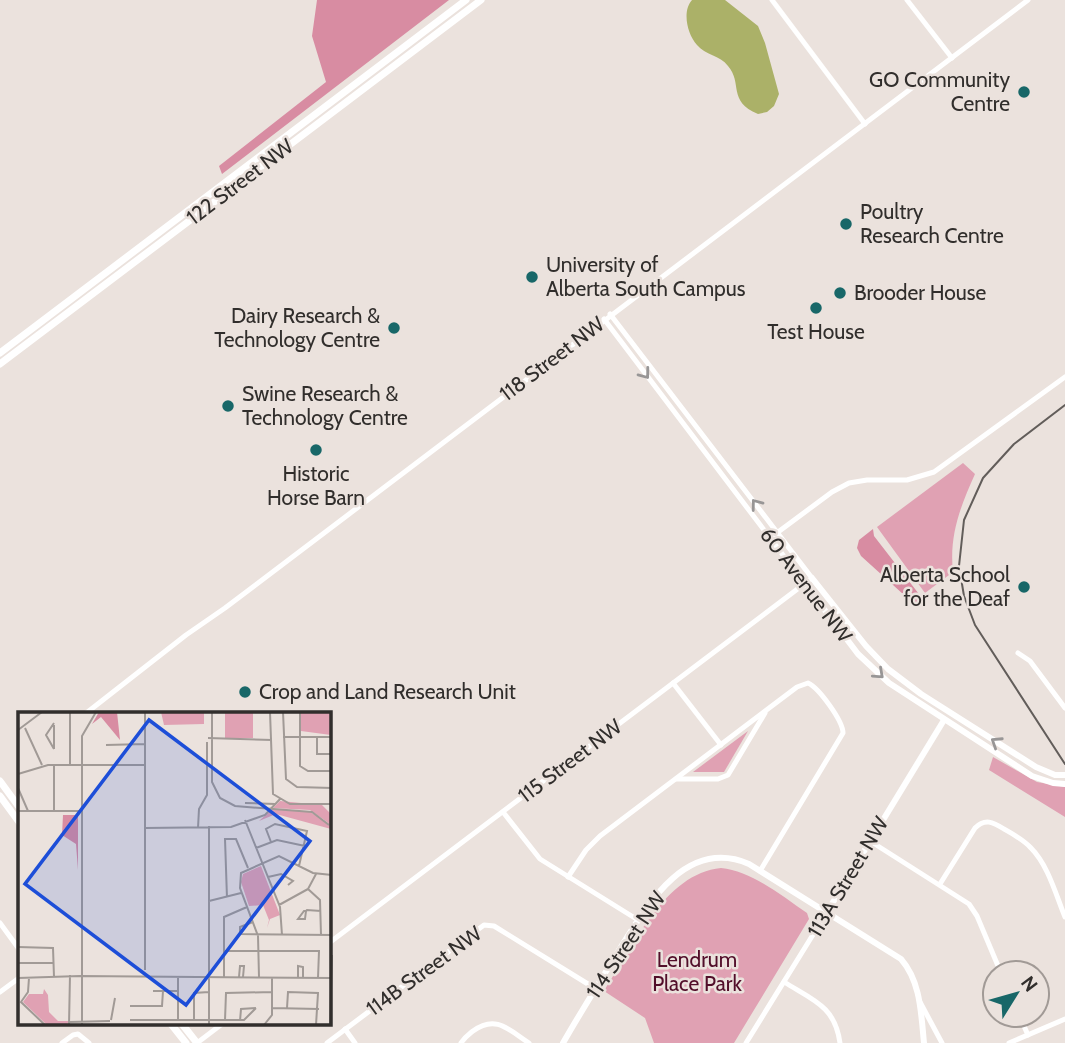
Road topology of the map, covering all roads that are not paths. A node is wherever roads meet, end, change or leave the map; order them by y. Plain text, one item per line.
1 (466, 0) edge
2 (772, 0) edge
3 (907, 0) edge
4 (1028, 0) edge
5 (477, 1) edge
6 (952, 58) junction
7 (865, 124) junction
8 (610, 314) junction
9 (604, 319) junction
10 (0, 353) edge
11 (0, 364) edge
12 (1065, 377) edge
13 (778, 533) junction
14 (770, 538) junction
15 (812, 578) junction
16 (805, 584) junction
17 (1018, 653) dead end
18 (673, 682) junction
19 (1065, 708) edge
20 (767, 710) junction
21 (88, 712) edge
22 (949, 712) junction
23 (944, 720) junction
24 (720, 745) junction
25 (1065, 775) edge
26 (676, 779) junction
27 (0, 781) edge
28 (1065, 784) edge
29 (0, 796) edge
30 (18, 806) edge
31 (503, 812) junction
32 (18, 821) edge
33 (870, 841) junction
34 (760, 871) junction
35 (568, 877) junction
36 (940, 884) junction
37 (827, 912) junction
38 (1065, 917) edge
39 (638, 920) junction
40 (0, 923) edge
41 (331, 941) edge
42 (18, 948) edge
43 (995, 959) edge
44 (18, 979) edge
45 (784, 982) junction
46 (596, 989) junction
47 (0, 992) edge
48 (919, 999) junction
49 (1065, 1019) edge
50 (173, 1026) edge
51 (184, 1026) edge
52 (219, 1026) edge
53 (1025, 1029) edge
54 (345, 1030) junction
55 (1028, 1035) junction
56 (62, 1043) edge
57 (89, 1043) edge
58 (186, 1043) edge
59 (197, 1043) edge
60 (327, 1043) edge
61 (355, 1043) edge
62 (461, 1043) edge
63 (530, 1043) edge
64 (562, 1043) edge
65 (746, 1043) edge
66 (840, 1043) edge
67 (924, 1043) edge
68 (942, 1043) edge
69 (1010, 1043) edge

1 - 10 main road, 122 Street NW
2 - 7 street
3 - 6 street
4 - 6 street, 118 Street NW
5 - 11 main road, 122 Street NW
6 - 7 street, 118 Street NW
7 - 8 street, 118 Street NW
8 - 9 street, 118 Street NW
13 -> 8 street, 60 Avenue NW
9 -> 14 street, 60 Avenue NW
9 - 21 street, 118 Street NW
12 - 13 street
13 - 14 street
13 - 15 street, 60 Avenue NW
14 - 16 street, 60 Avenue NW
15 - 16 street, 115 Street NW
15 - 22 street, 60 Avenue NW
16 - 18 street, 115 Street NW
16 -> 23 street, 60 Avenue NW
17 - 19 street
18 - 24 street
18 - 31 street, 115 Street NW
20 - 24 street
20 - 26 street
20 - 34 street
22 - 23 street, 113A Street NW
25 -> 22 street, 60 Avenue NW
23 - 28 street, 60 Avenue NW
23 - 33 street, 113A Street NW
24 - 26 street
26 - 35 street
27 - 30 main road
29 - 32 main road
31 - 35 street
31 - 41 street, 115 Street NW
33 - 36 street
33 - 37 street, 113A Street NW
34 - 37 street
34 - 39 street, 114 Street NW
35 - 39 street
36 - 38 street
36 - 43 street
37 - 45 street, 113A Street NW
37 - 48 street
39 - 46 street, 114 Street NW
40 - 42 street
44 - 47 street
45 - 65 street, 113A Street NW
45 - 66 street
46 - 54 street, 114B Street NW
46 - 64 street, 114 Street NW
48 - 67 street
48 - 68 street
49 - 55 street
50 - 58 main road
51 - 59 main road
52 - 59 street
53 - 55 street
54 - 60 street, 114B Street NW
54 - 61 street
55 - 69 street
56 - 57 street
62 - 63 street

